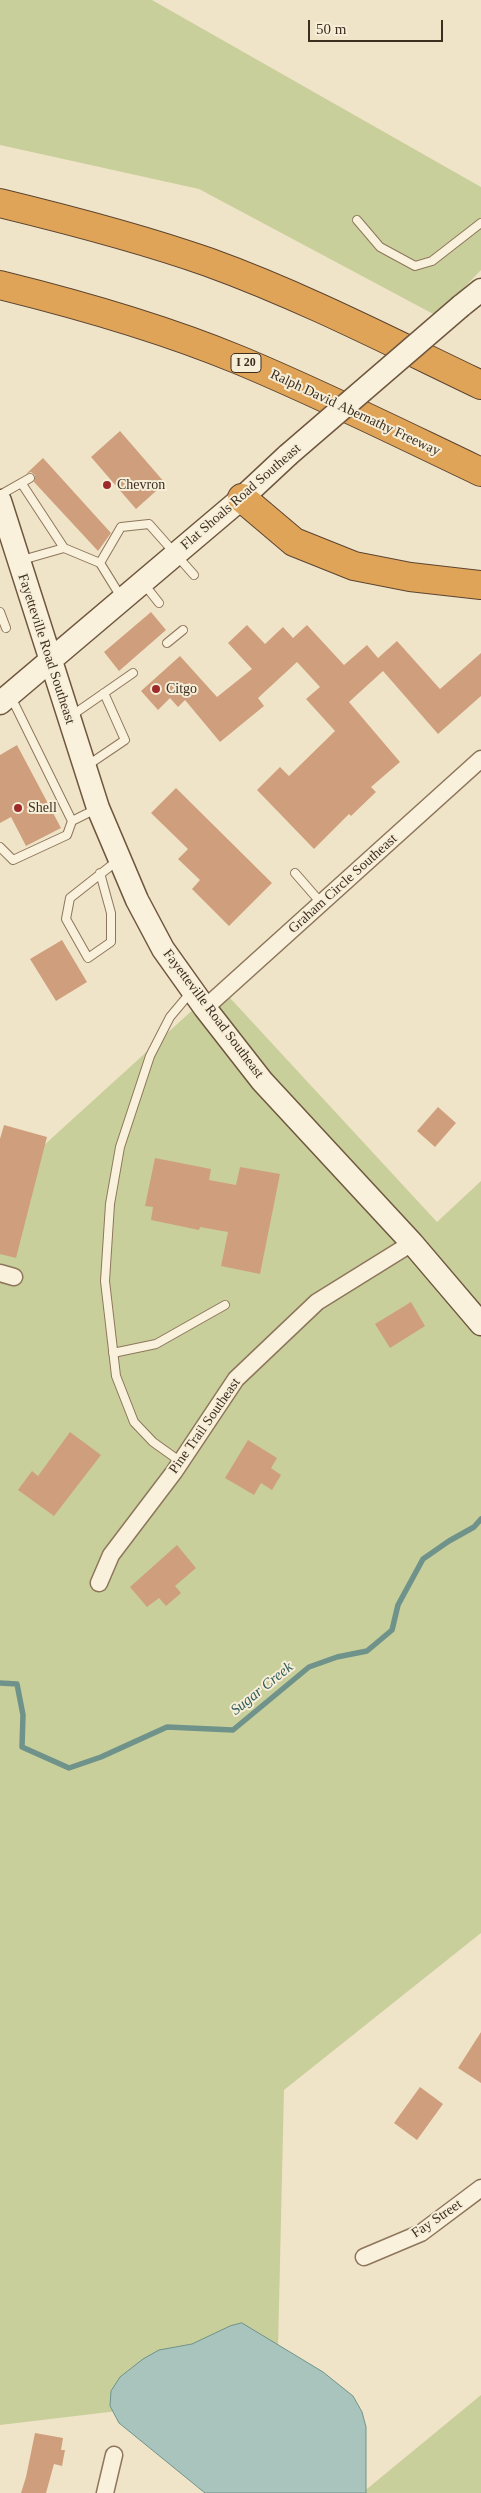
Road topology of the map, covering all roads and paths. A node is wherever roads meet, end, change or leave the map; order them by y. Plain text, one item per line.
1 (0, 203) edge
2 (357, 220) dead end
3 (481, 223) edge
4 (0, 285) edge
5 (481, 290) edge
6 (481, 386) edge
7 (481, 472) edge
8 (30, 478) dead end
9 (22, 484) junction
10 (0, 495) edge
11 (242, 498) junction
12 (0, 501) edge
13 (64, 548) junction
14 (12, 549) junction
15 (176, 554) junction
16 (100, 563) junction
17 (194, 575) dead end
18 (142, 582) junction
19 (481, 585) edge
20 (122, 600) junction
21 (160, 603) dead end
22 (0, 612) edge
23 (6, 628) dead end
24 (182, 630) dead end
25 (167, 643) dead end
26 (49, 661) junction
27 (133, 673) dead end
28 (104, 693) junction
29 (5, 699) edge
30 (68, 718) junction
31 (481, 759) edge
32 (84, 768) junction
33 (98, 808) junction
34 (72, 821) junction
35 (0, 847) edge
36 (119, 859) junction
37 (100, 872) junction
38 (295, 874) dead end
39 (322, 904) junction
40 (198, 999) junction
41 (412, 1243) junction
42 (225, 1305) dead end
43 (481, 1324) edge
44 (113, 1354) junction
45 (181, 1462) junction
46 (99, 1583) dead end
47 (481, 2188) edge
48 (364, 2257) dead end
49 (114, 2455) dead end
50 (105, 2493) edge

1 - 6 highway
2 - 3 lane
4 - 7 highway, Ralph David Abernathy Freeway / I 20
5 - 11 street, Flat Shoals Road Southeast, bridge
8 - 9 lane
9 - 10 lane
9 - 13 lane
11 - 15 street, Flat Shoals Road Southeast
11 - 19 highway
12 - 14 street, Fayetteville Road Southeast
13 - 14 lane
13 - 16 lane
14 - 26 street, Fayetteville Road Southeast
15 - 16 lane
15 - 17 lane
15 - 18 street, Flat Shoals Road Southeast
16 - 20 lane
18 - 20 street, Flat Shoals Road Southeast
18 - 21 lane
20 - 26 street, Flat Shoals Road Southeast
22 - 23 lane
24 - 25 lane
26 - 29 street, Flat Shoals Road Southeast
26 - 30 street, Fayetteville Road Southeast
27 - 28 lane
28 - 30 lane
28 - 32 lane
29 - 34 lane
30 - 32 street, Fayetteville Road Southeast
31 - 39 street, Graham Circle Southeast
32 - 33 street, Fayetteville Road Southeast
33 - 34 lane
33 - 36 street, Fayetteville Road Southeast
34 - 35 lane
36 - 37 lane
36 - 40 street, Fayetteville Road Southeast
37 - 37 lane
38 - 39 lane
39 - 40 street, Graham Circle Southeast
40 - 41 street, Fayetteville Road Southeast
40 - 44 lane
41 - 43 street, Fayetteville Road Southeast
41 - 45 street, Pine Trail Southeast
42 - 44 lane
44 - 45 lane
45 - 46 street, Pine Trail Southeast
47 - 48 street, Fay Street
49 - 50 street

